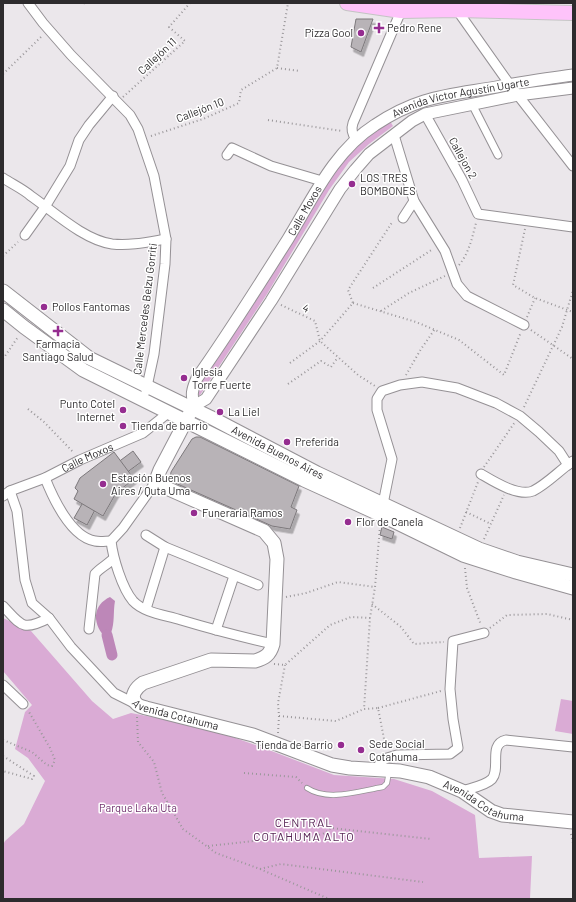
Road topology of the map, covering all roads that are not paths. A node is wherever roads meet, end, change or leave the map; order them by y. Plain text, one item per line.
1 (28, 3) edge
2 (346, 3) edge
3 (457, 10) junction
4 (401, 11) junction
5 (573, 13) edge
6 (573, 75) edge
7 (510, 85) junction
8 (573, 88) edge
9 (518, 95) junction
10 (115, 98) junction
11 (472, 104) junction
12 (425, 114) junction
13 (354, 134) junction
14 (394, 135) junction
15 (227, 155) dead end
16 (498, 155) dead end
17 (573, 166) edge
18 (3, 178) edge
19 (322, 181) junction
20 (414, 201) junction
21 (45, 207) junction
22 (403, 218) road end
23 (573, 226) edge
24 (25, 235) road end
25 (166, 239) junction
26 (3, 291) edge
27 (3, 310) edge
28 (524, 325) road end
29 (147, 386) junction
30 (144, 400) junction
31 (193, 408) junction
32 (168, 413) junction
33 (186, 422) junction
34 (570, 463) edge
35 (481, 474) dead end
36 (45, 478) junction
37 (155, 482) junction
38 (7, 494) edge
39 (382, 509) junction
40 (146, 535) dead end
41 (111, 541) junction
42 (165, 547) junction
43 (113, 558) junction
44 (573, 575) edge
45 (234, 576) junction
46 (258, 585) dead end
47 (573, 588) edge
48 (3, 606) edge
49 (146, 609) junction
50 (49, 618) junction
51 (89, 629) dead end
52 (216, 630) junction
53 (484, 633) road end
54 (270, 650) junction
55 (3, 685) edge
56 (23, 704) road end
57 (136, 704) junction
58 (573, 747) edge
59 (385, 766) junction
60 (307, 788) road end
61 (462, 791) junction
62 (573, 822) edge

1 - 10 street, Calle Mercedes Belzu Gorriti
2 - 4 main road
3 - 4 main road
3 - 5 main road
3 - 7 street
4 - 13 street, Calle Moxos
6 - 7 street, Avenida Víctor Agustín Ugarte
7 - 9 street
7 - 13 street, Avenida Víctor Agustín Ugarte
8 - 9 street, Avenida Víctor Agustín Ugarte
9 - 11 street, Avenida Víctor Agustín Ugarte
9 - 17 street
10 - 21 street
10 - 25 street, Calle Mercedes Belzu Gorriti
11 - 12 street, Avenida Víctor Agustín Ugarte
11 - 16 street
12 - 14 street, Avenida Víctor Agustín Ugarte
12 - 23 street, Callejon 2
13 - 19 street, Calle Moxos
14 - 20 street
14 - 31 street, Calle Moxos
15 - 19 street
18 - 21 street
19 - 31 street, Calle Moxos
20 - 22 street
20 - 28 street
21 - 24 street
21 - 25 street
25 - 29 street, Calle Mercedes Belzu Gorriti
26 - 29 main road, Avenida Buenos Aires
27 - 30 main road, Avenida Buenos Aires
29 - 30 street, Calle Mercedes Belzu Gorriti
29 - 31 main road, Avenida Buenos Aires
30 - 32 main road, Avenida Buenos Aires
31 - 33 main road, Calle Moxos
31 - 39 main road, Avenida Buenos Aires
32 - 33 main road, Avenida Buenos Aires
32 - 36 street, Calle Moxos
33 - 37 main road
33 - 39 main road, Avenida Buenos Aires
34 - 35 street
34 - 39 street
36 - 38 street, Calle Moxos
36 - 41 street
37 - 41 street
37 - 54 main road
38 - 50 street
39 - 44 main road, Avenida Buenos Aires
39 - 47 main road, Avenida Buenos Aires
40 - 42 street
41 - 43 street
42 - 45 street
42 - 49 street
43 - 49 street
43 - 51 street
45 - 46 street
45 - 52 street
48 - 50 street
49 - 52 street
50 - 57 street
52 - 54 street
53 - 59 street
54 - 57 main road, Avenida Cotahuma
55 - 56 street
57 - 59 main road, Avenida Cotahuma
58 - 61 street
59 - 60 lane
59 - 61 main road, Avenida Cotahuma
61 - 62 main road, Avenida Cotahuma

